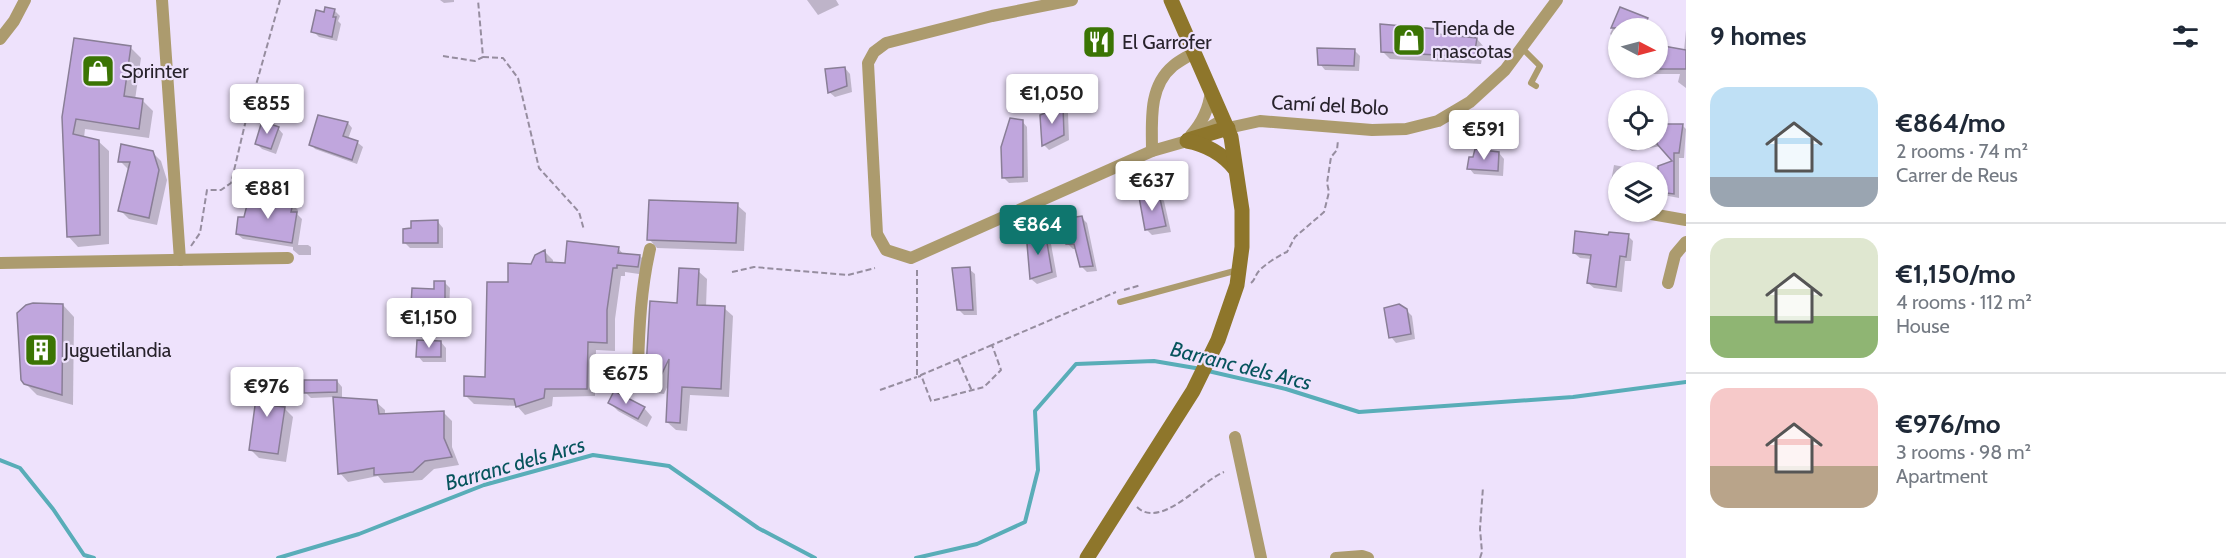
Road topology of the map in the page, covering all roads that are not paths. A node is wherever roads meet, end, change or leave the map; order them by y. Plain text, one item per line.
1 (25, 0) edge
2 (162, 0) edge
3 (1072, 0) edge
4 (1171, 0) edge
5 (1557, 0) edge
6 (0, 39) edge
7 (1522, 48) junction
8 (1193, 53) junction
9 (1536, 86) dead end
10 (1211, 91) junction
11 (1226, 123) junction
12 (1187, 141) junction
13 (1152, 151) junction
14 (1235, 169) junction
15 (1668, 217) edge
16 (1686, 220) edge
17 (1686, 242) edge
18 (650, 249) dead end
19 (288, 258) dead end
20 (181, 260) junction
21 (0, 262) edge
22 (1239, 270) junction
23 (1668, 283) dead end
24 (1120, 302) dead end
25 (638, 368) dead end
26 (1235, 437) dead end
27 (1088, 558) edge
28 (1261, 558) edge
29 (1336, 558) edge
30 (1368, 558) edge

1 - 6 street
2 - 20 street
3 - 13 street
4 - 8 street
5 - 7 street, Camí del Bolo
7 - 9 lane
7 - 11 street, Camí del Bolo
8 - 10 street
8 - 13 street
10 - 11 street
10 - 12 street
11 - 12 street
11 - 14 street
12 - 13 street
12 - 14 street
14 - 22 street
15 - 16 street
17 - 23 street
18 - 25 street
19 - 20 street
20 - 21 street
22 - 24 lane
22 - 27 street
26 - 28 street
29 - 30 street

